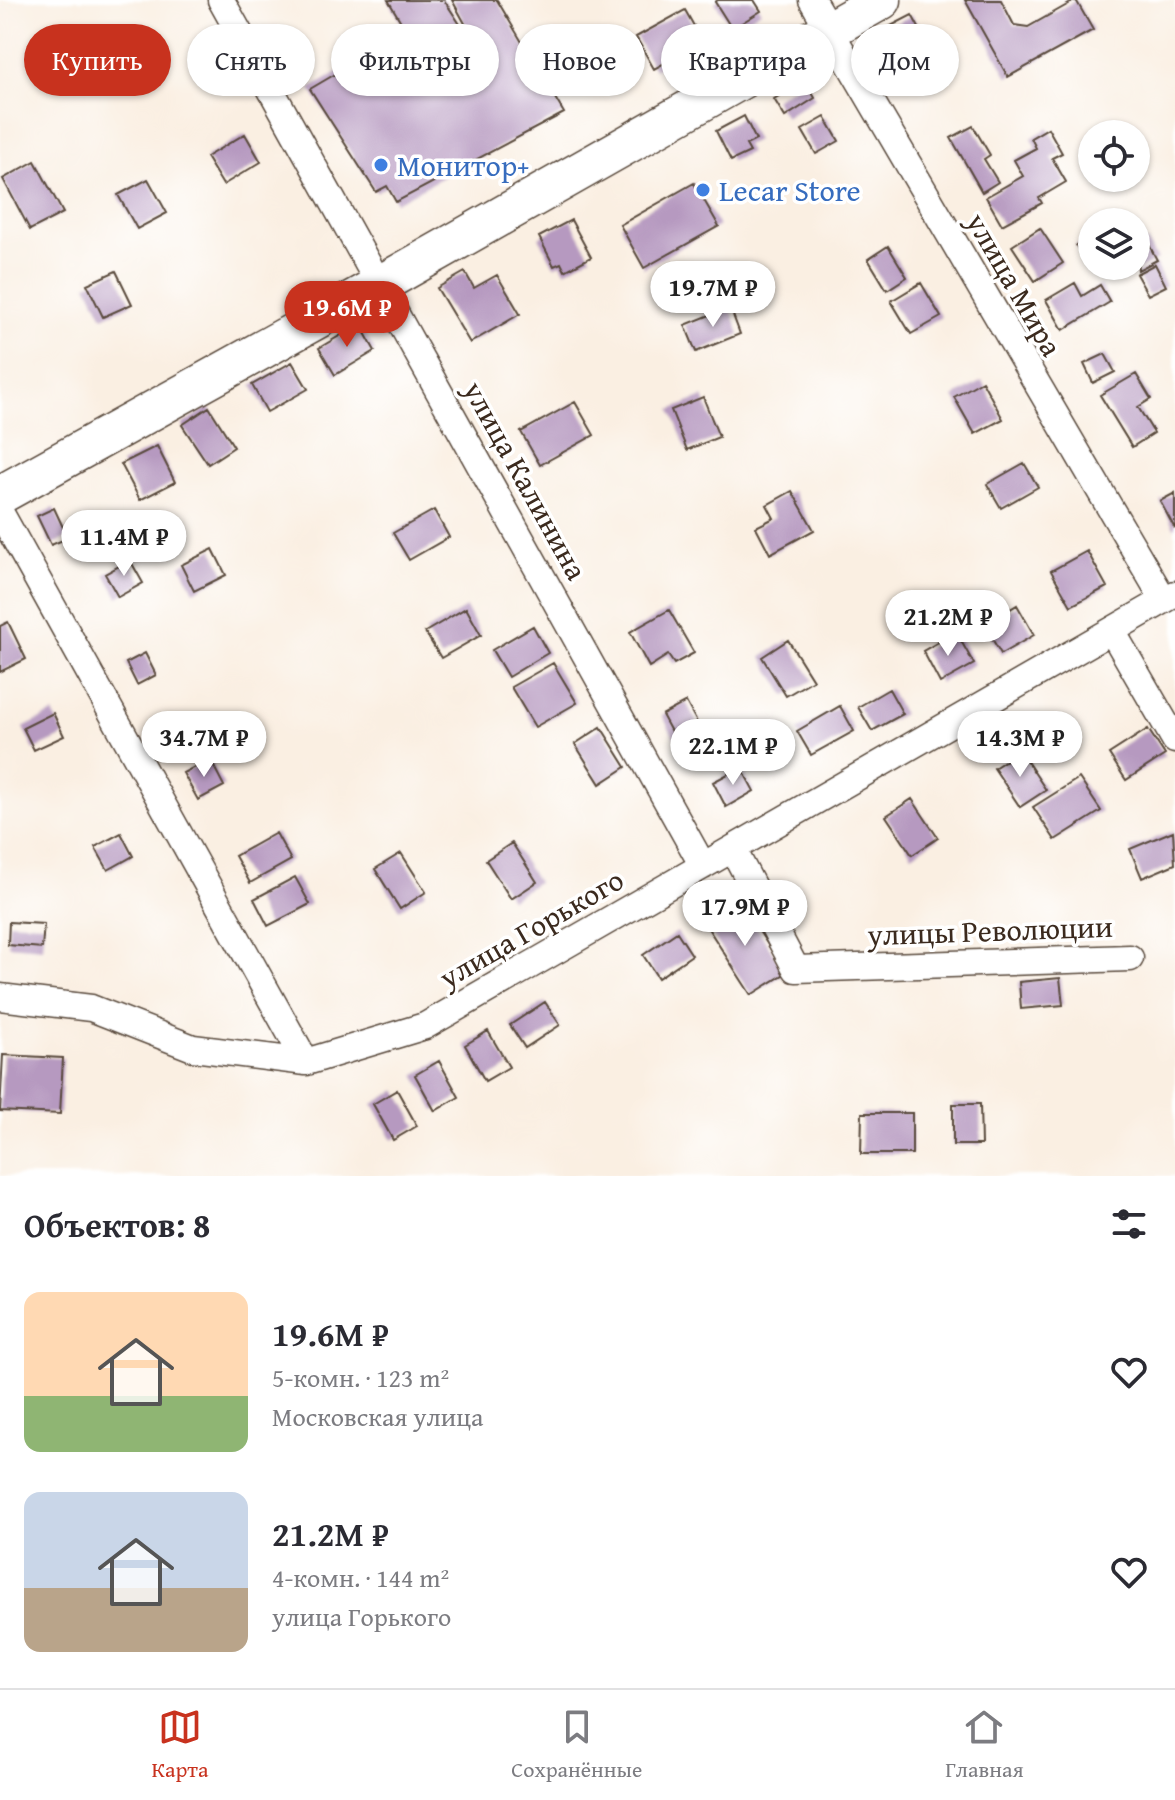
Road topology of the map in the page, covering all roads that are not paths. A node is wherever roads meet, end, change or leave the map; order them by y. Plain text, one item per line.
1 (221, 0) edge
2 (882, 0) edge
3 (821, 15) edge
4 (381, 284) junction
5 (0, 495) edge
6 (0, 512) edge
7 (1170, 597) edge
8 (1112, 631) junction
9 (1175, 740) edge
10 (733, 849) junction
11 (703, 866) junction
12 (1130, 958) dead end
13 (0, 997) edge
14 (306, 1062) junction

1 - 4 street, улица Калинина
2 - 3 street
3 - 4 street
3 - 7 street, улица Мира
4 - 5 street
4 - 11 street, улица Калинина
6 - 14 street
7 - 8 street, улица Горького
8 - 9 street
8 - 10 street, улица Горького
10 - 11 street, улица Горького
10 - 12 street, улицы Революции
11 - 14 street, улица Горького
13 - 14 street, улица Горького

